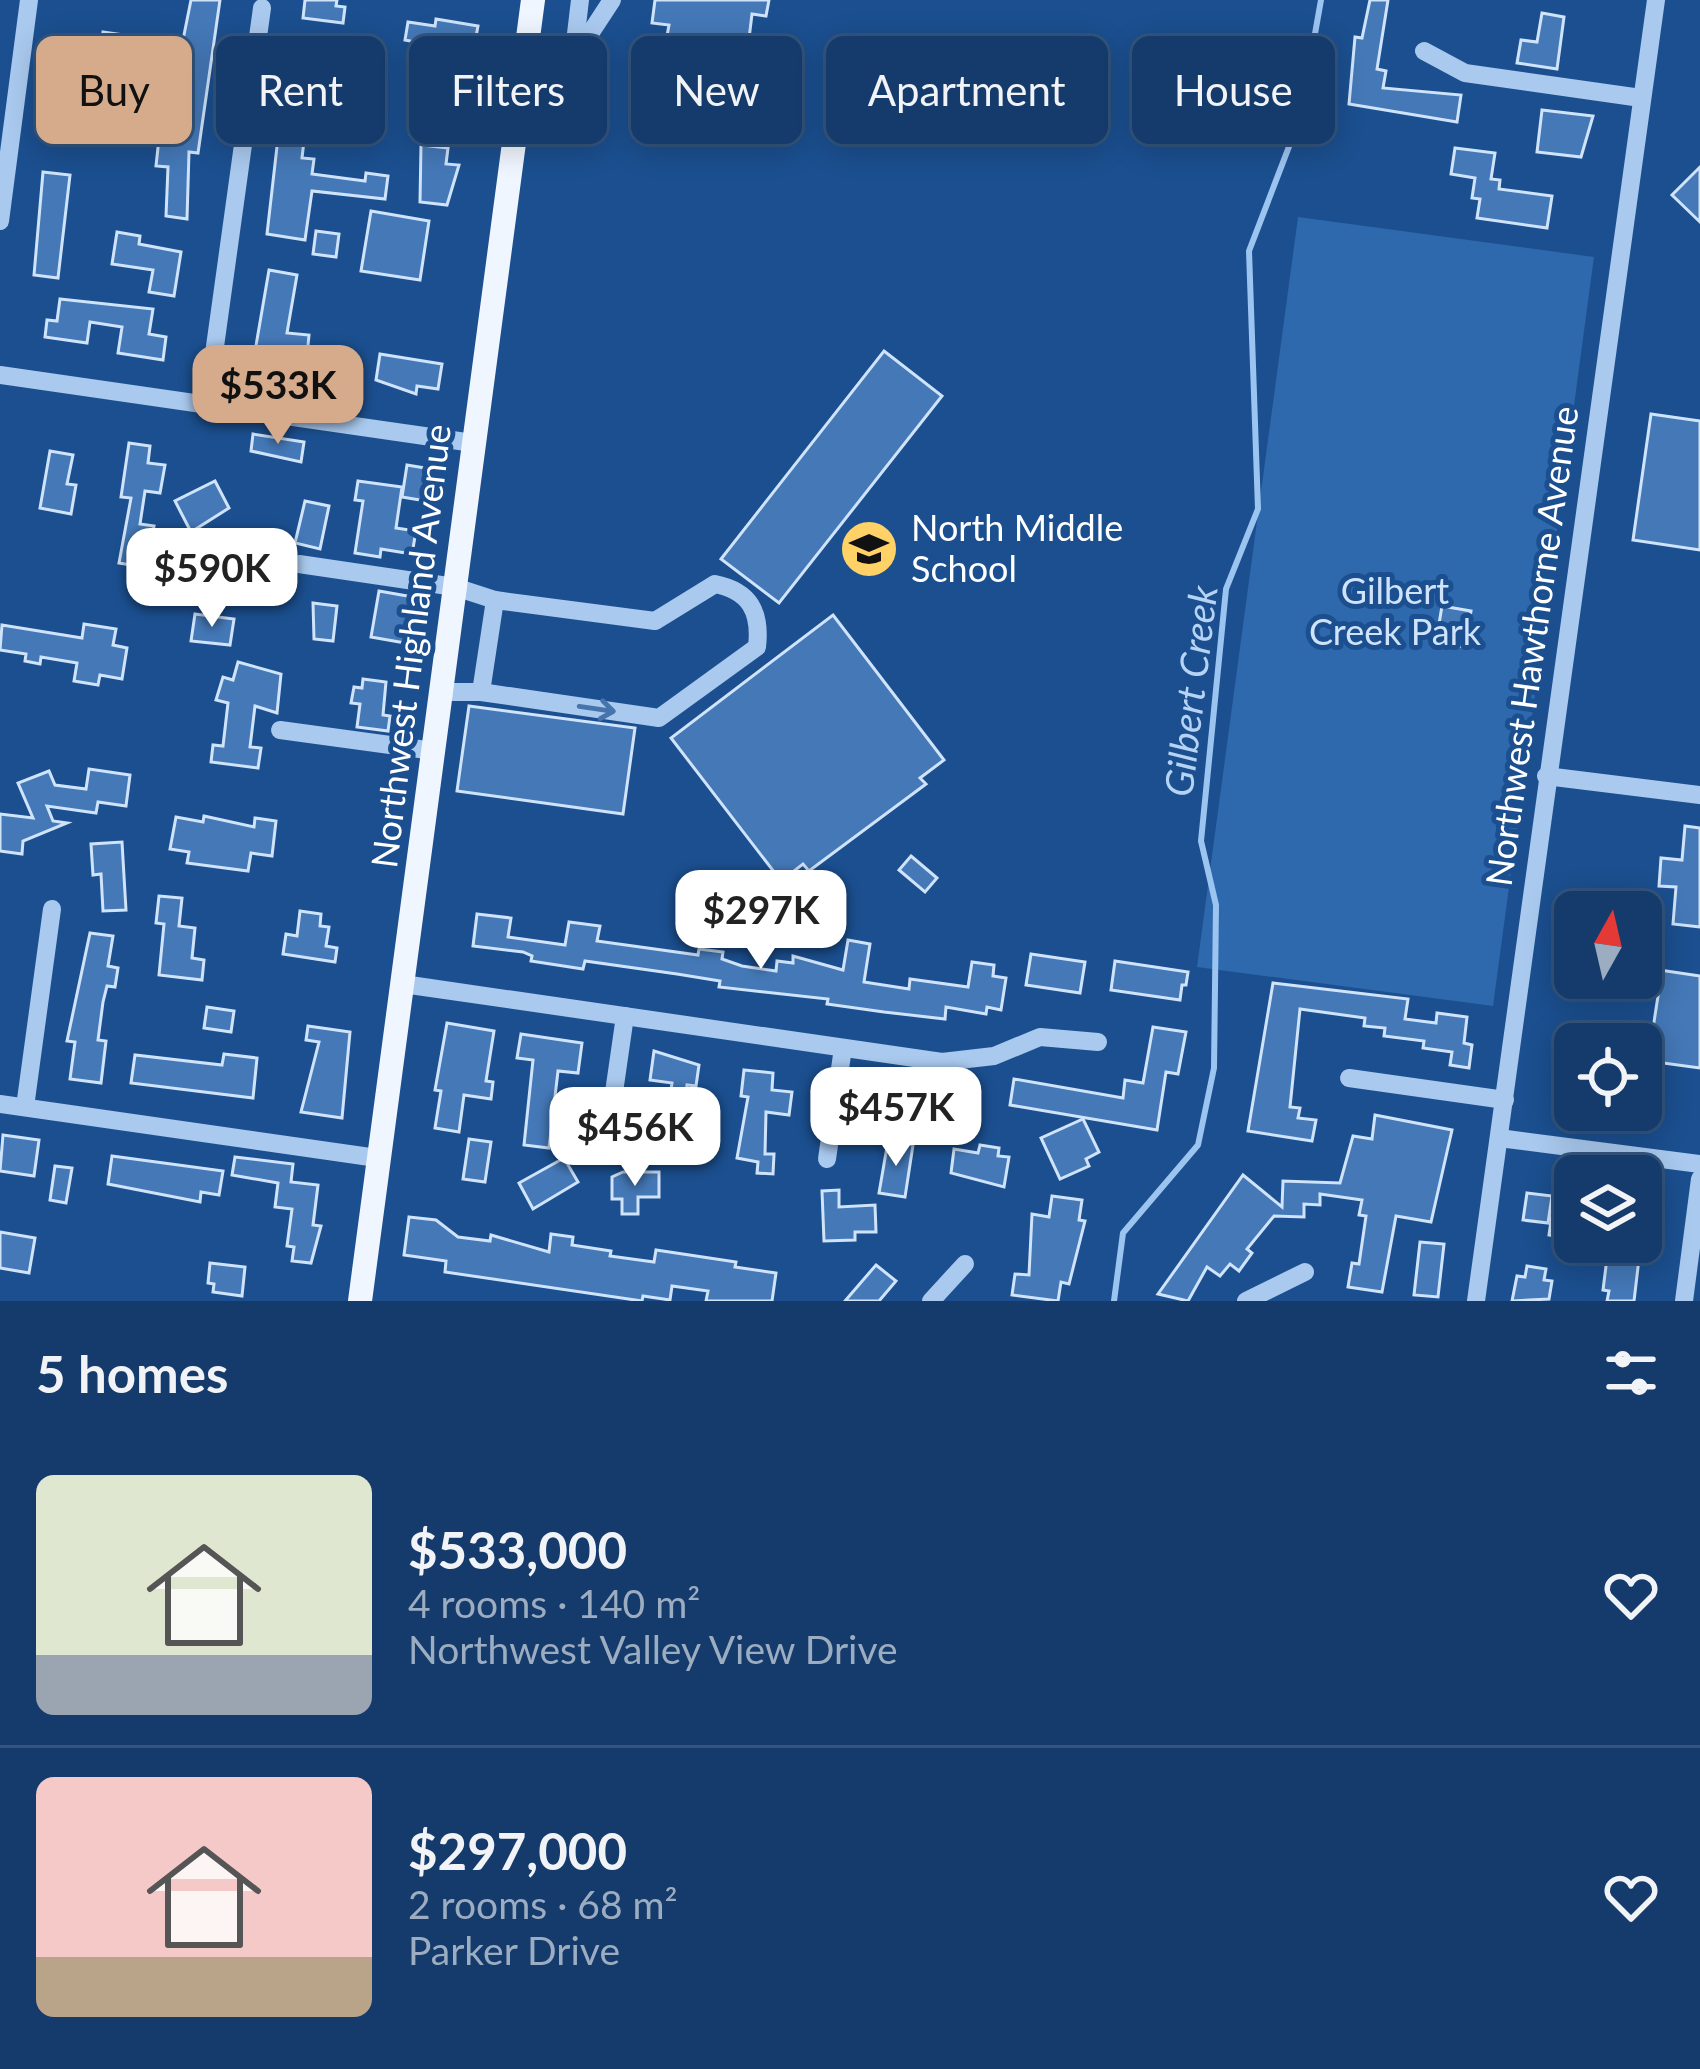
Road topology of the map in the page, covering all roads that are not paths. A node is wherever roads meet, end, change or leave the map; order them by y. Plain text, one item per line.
1 (29, 0) edge
2 (533, 0) edge
3 (580, 0) edge
4 (612, 0) edge
5 (1656, 0) edge
6 (262, 8) dead end
7 (528, 36) edge
8 (576, 36) edge
9 (588, 36) edge
10 (1424, 51) dead end
11 (1641, 98) junction
12 (513, 144) edge
13 (0, 221) edge
14 (0, 375) edge
15 (207, 404) junction
16 (473, 442) junction
17 (299, 564) dead end
18 (455, 587) junction
19 (495, 600) junction
20 (442, 692) junction
21 (481, 692) junction
22 (280, 730) dead end
23 (434, 751) junction
24 (1546, 776) junction
25 (1700, 795) edge
26 (52, 909) dead end
27 (403, 984) junction
28 (625, 1016) junction
29 (1098, 1042) dead end
30 (843, 1048) junction
31 (1348, 1078) dead end
32 (1504, 1100) junction
33 (0, 1104) edge
34 (25, 1107) junction
35 (608, 1127) dead end
36 (1499, 1138) junction
37 (377, 1158) junction
38 (827, 1159) dead end
39 (1700, 1164) edge
40 (1700, 1179) edge
41 (965, 1264) dead end
42 (1305, 1272) dead end
43 (366, 1300) edge
44 (931, 1301) edge
45 (1246, 1301) edge
46 (1476, 1301) edge
47 (1684, 1301) edge

1 - 13 street
2 - 7 main road, Northwest Highland Avenue
3 - 8 street
4 - 9 street
5 - 11 street, Northwest Hawthorne Avenue
6 - 15 street
10 - 11 street
11 - 24 street, Northwest Hawthorne Avenue
12 - 16 main road, Northwest Highland Avenue
14 - 15 street
15 - 16 street
16 - 18 main road, Northwest Highland Avenue
17 - 18 street
18 - 19 street
18 - 20 main road, Northwest Highland Avenue
19 - 21 street
21 -> 19 street
20 - 21 street
20 - 23 main road, Northwest Highland Avenue
22 - 23 street
23 - 27 main road, Northwest Highland Avenue
24 - 25 street
24 - 32 street, Northwest Hawthorne Avenue
26 - 34 street
27 - 28 street
27 - 37 main road, Northwest Highland Avenue
28 - 30 street
28 - 35 street
29 - 30 street
30 - 38 street
31 - 32 street
32 - 36 street, Northwest Hawthorne Avenue
33 - 34 street
34 - 37 street
36 - 39 street
36 - 46 street, Northwest Hawthorne Avenue
37 - 43 main road, Northwest Highland Avenue
40 - 47 street
41 - 44 street
42 - 45 street

